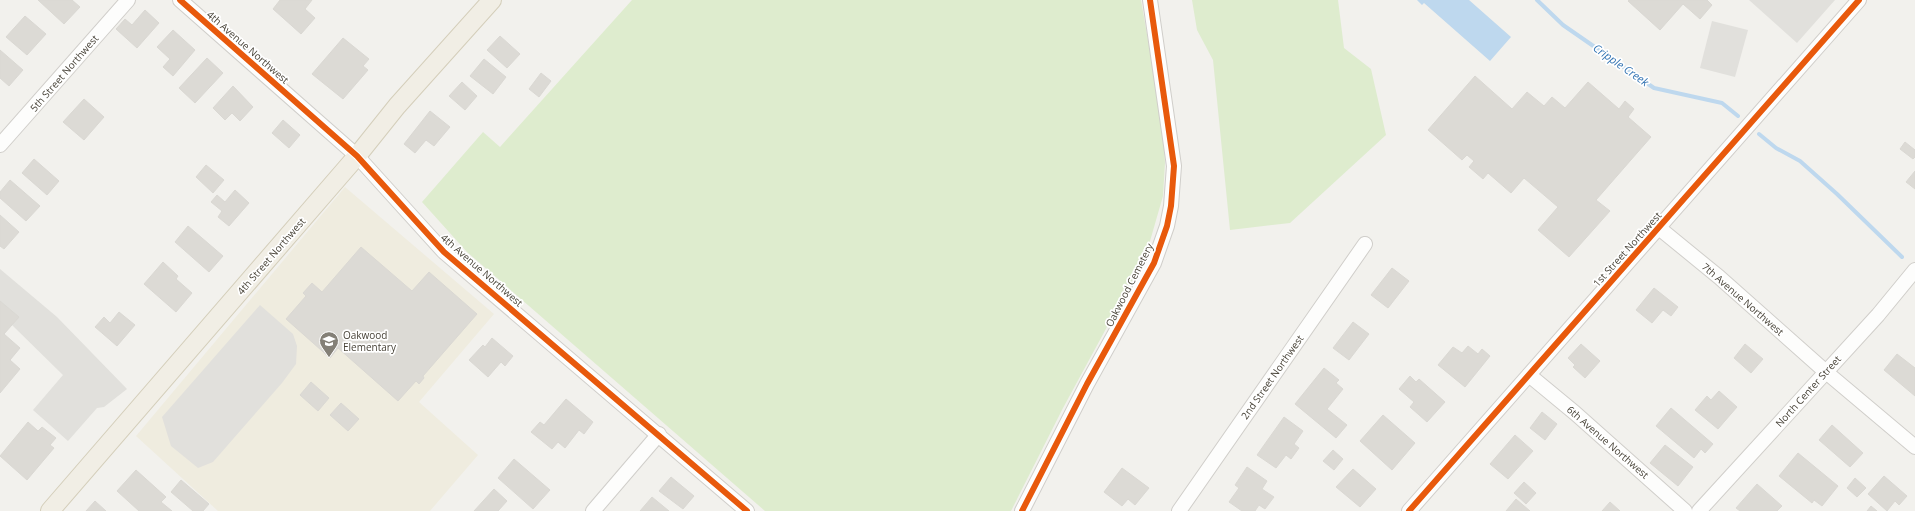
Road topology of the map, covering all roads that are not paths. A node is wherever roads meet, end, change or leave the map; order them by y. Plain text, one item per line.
1 (128, 0) edge
2 (180, 0) edge
3 (492, 0) edge
4 (1150, 0) edge
5 (1859, 0) edge
6 (0, 145) edge
7 (357, 156) junction
8 (1659, 228) junction
9 (1366, 244) dead end
10 (1915, 270) edge
11 (1826, 372) junction
12 (1529, 375) junction
13 (659, 434) junction
14 (1915, 447) edge
15 (50, 511) edge
16 (593, 511) edge
17 (747, 511) edge
18 (1022, 511) edge
19 (1179, 511) edge
20 (1409, 511) edge
21 (1685, 511) edge
22 (1699, 511) edge

1 - 6 street, 5th Street Northwest
2 - 7 street, 4th Avenue Northwest
3 - 7 main road, 4th Street Northwest
4 - 18 street, Oakwood Cemetery
5 - 8 street, 1st Street Northwest
7 - 13 street, 4th Avenue Northwest
7 - 15 main road, 4th Street Northwest
8 - 11 street, 7th Avenue Northwest
8 - 12 street, 1st Street Northwest
9 - 19 street, 2nd Street Northwest
10 - 11 street, North Center Street
11 - 14 street, 7th Avenue Northwest
11 - 22 street, North Center Street
12 - 20 street, 1st Street Northwest
12 - 21 street, 6th Avenue Northwest
13 - 16 street
13 - 17 street, 4th Avenue Northwest

